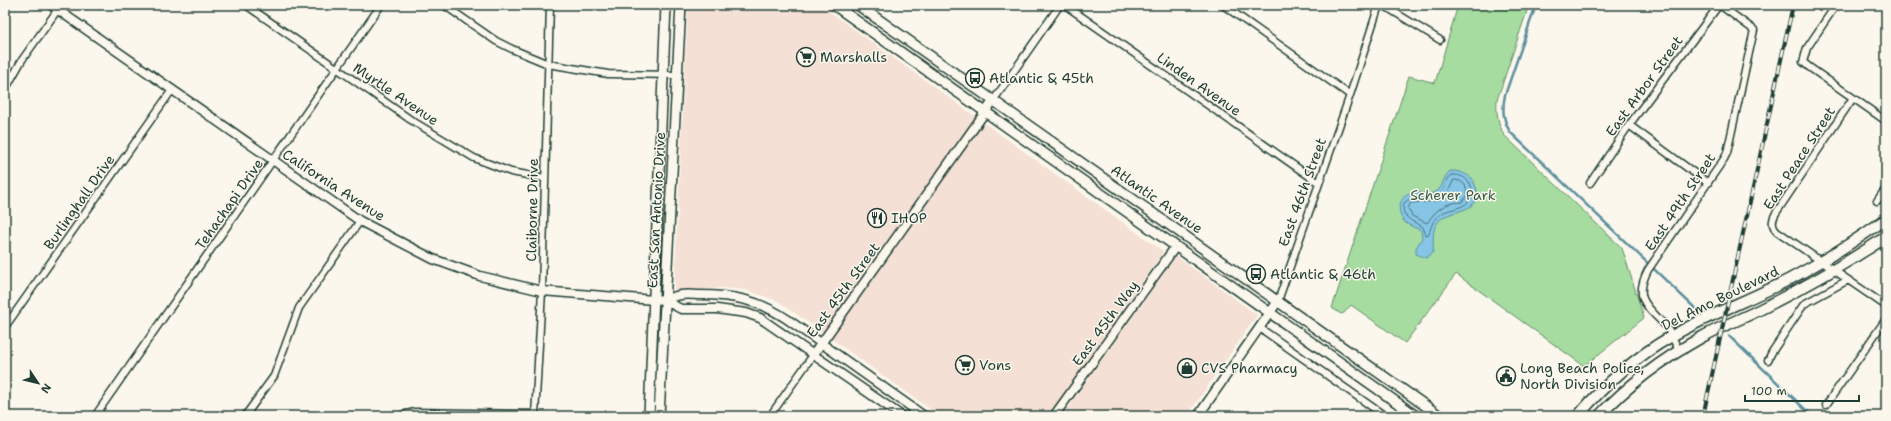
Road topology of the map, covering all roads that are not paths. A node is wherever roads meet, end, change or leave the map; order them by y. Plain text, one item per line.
1 (246, 5) edge
2 (381, 5) edge
3 (444, 5) edge
4 (550, 5) edge
5 (666, 5) edge
6 (681, 5) edge
7 (834, 5) edge
8 (858, 5) edge
9 (1060, 5) edge
10 (1065, 5) edge
11 (1223, 5) edge
12 (1379, 5) edge
13 (1383, 5) edge
14 (1720, 5) edge
15 (1836, 5) edge
16 (56, 7) edge
17 (1440, 40) dead end
18 (548, 64) junction
19 (338, 69) junction
20 (662, 74) junction
21 (678, 75) junction
22 (5, 90) edge
23 (172, 90) junction
24 (1350, 95) junction
25 (1853, 98) junction
26 (993, 101) junction
27 (986, 111) junction
28 (1886, 121) edge
29 (1628, 125) junction
30 (273, 161) junction
31 (544, 178) junction
32 (1319, 183) junction
33 (1708, 183) junction
34 (1590, 184) dead end
35 (1886, 188) edge
36 (1877, 201) dead end
37 (1886, 219) edge
38 (360, 221) junction
39 (1886, 237) edge
40 (1176, 246) junction
41 (1821, 262) junction
42 (1834, 270) junction
43 (1848, 280) junction
44 (542, 291) junction
45 (654, 300) junction
46 (664, 300) junction
47 (1278, 301) junction
48 (1886, 306) edge
49 (1271, 313) junction
50 (1886, 319) edge
51 (5, 327) edge
52 (1260, 328) junction
53 (1671, 336) junction
54 (822, 343) junction
55 (1679, 350) junction
56 (813, 355) junction
57 (1768, 360) dead end
58 (1826, 405) dead end
59 (912, 413) edge
60 (535, 415) edge
61 (95, 416) edge
62 (245, 416) edge
63 (398, 416) edge
64 (649, 416) edge
65 (659, 416) edge
66 (770, 416) edge
67 (902, 416) edge
68 (924, 416) edge
69 (1054, 416) edge
70 (1198, 416) edge
71 (1385, 416) edge
72 (1416, 416) edge
73 (1440, 416) edge
74 (1578, 416) edge
75 (1598, 416) edge

1 - 19 street, Myrtle Avenue
2 - 19 street, Tehachapi Drive
3 - 18 street
4 - 18 street, Claiborne Drive
5 - 20 main road, East San Antonio Drive
6 - 21 main road, East San Antonio Drive
7 - 27 main road, Atlantic Avenue
8 - 26 main road, Atlantic Avenue
9 - 26 street, East 45th Street
10 - 32 street, Linden Avenue
11 - 24 street
12 - 24 street, East 46th Street
13 - 17 street
14 - 29 street, East Arbor Street
14 - 33 street, East 49th Street
15 - 25 street
16 - 22 street
16 - 23 street, California Avenue
18 - 20 street
18 - 31 street, Claiborne Drive
19 - 30 street, Tehachapi Drive
19 - 31 street, Myrtle Avenue
20 - 21 street
20 - 45 main road, East San Antonio Drive
21 - 46 main road, East San Antonio Drive
23 - 30 street, California Avenue
23 - 51 street, Burlinghall Drive
24 - 32 street, East 46th Street
25 - 28 street
25 - 41 street, East Peace Street
26 - 27 street, East 45th Street
26 - 47 main road, Atlantic Avenue
27 - 40 main road, Atlantic Avenue
27 - 54 street, East 45th Street
29 - 33 street
29 - 34 street, East Arbor Street
30 - 38 street, California Avenue
30 - 61 street, Tehachapi Drive
31 - 44 street, Claiborne Drive
32 - 47 street, East 46th Street
33 - 53 street, East 49th Street
35 - 36 street
37 - 41 main road, Del Amo Boulevard
38 - 44 street, California Avenue
38 - 62 street
39 - 42 main road, Del Amo Boulevard
40 - 49 main road, Atlantic Avenue
40 - 69 street, East 45th Way
41 - 42 street
41 - 53 main road, Del Amo Boulevard
42 - 43 street
42 - 55 main road, Del Amo Boulevard
43 - 48 street
43 - 57 street
44 - 45 street, California Avenue
44 - 60 street, Claiborne Drive
45 - 46 street, California Avenue
45 - 64 main road, East San Antonio Drive
46 - 54 street, California Avenue
46 - 56 street, California Avenue
46 - 65 main road, East San Antonio Drive
47 - 49 street, East 46th Street
47 - 73 main road, Atlantic Avenue
49 - 52 street, East 46th Street
49 - 72 main road, Atlantic Avenue
50 - 58 street
52 - 70 street, East 46th Street
52 - 71 street
53 - 55 street, East 49th Street
53 - 74 main road, Del Amo Boulevard
54 - 56 street, East 45th Street
54 - 59 street, California Avenue
55 - 75 main road, Del Amo Boulevard
56 - 66 street
56 - 67 street, California Avenue
59 - 68 street, California Avenue
60 - 63 street

